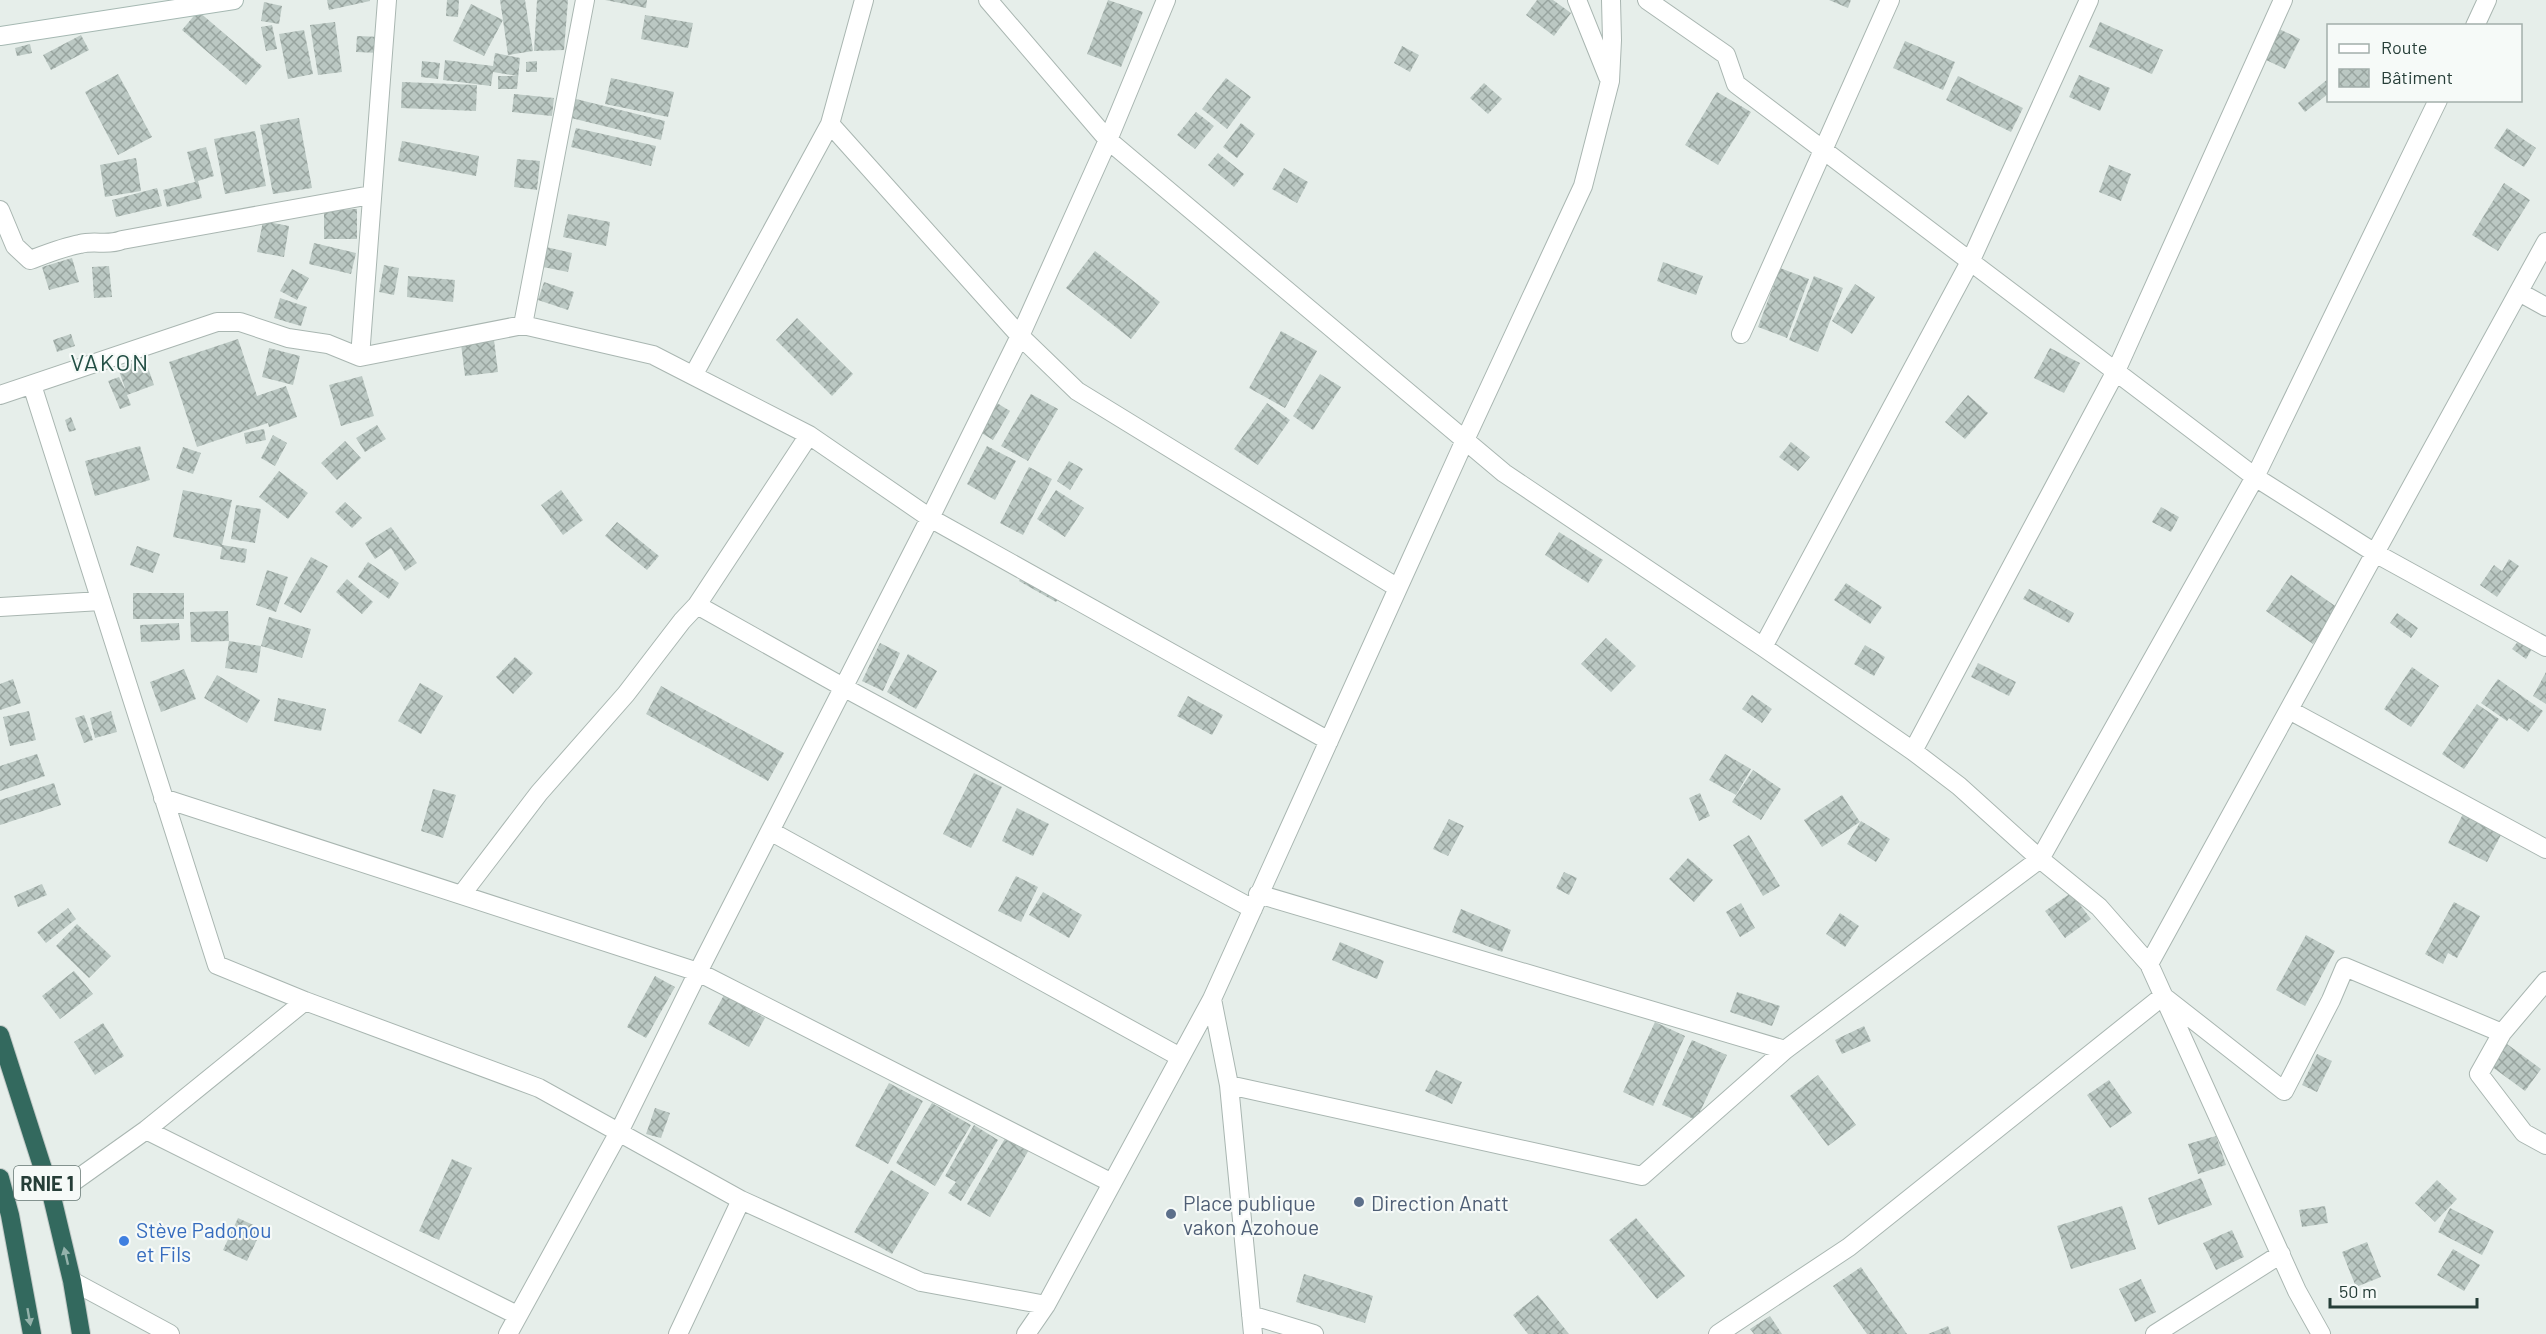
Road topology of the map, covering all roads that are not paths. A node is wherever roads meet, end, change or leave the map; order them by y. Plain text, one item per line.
1 (234, 0) edge
2 (387, 0) edge
3 (585, 0) edge
4 (864, 0) edge
5 (988, 0) edge
6 (1166, 0) edge
7 (1577, 0) edge
8 (1611, 0) edge
9 (1647, 0) edge
10 (1890, 0) edge
11 (2089, 0) edge
12 (2283, 0) edge
13 (2487, 0) edge
14 (172, 5) edge
15 (2476, 24) edge
16 (0, 36) edge
17 (1610, 81) junction
18 (2437, 102) edge
19 (830, 124) junction
20 (1108, 140) junction
21 (1822, 151) junction
22 (371, 195) junction
23 (0, 210) edge
24 (2546, 242) edge
25 (1971, 260) junction
26 (2519, 292) junction
27 (2546, 308) edge
28 (523, 325) junction
29 (1741, 334) dead end
30 (1020, 336) junction
31 (360, 357) junction
32 (2116, 371) junction
33 (694, 374) junction
34 (32, 385) junction
35 (0, 396) edge
36 (809, 435) junction
37 (1465, 440) junction
38 (2255, 477) junction
39 (930, 518) junction
40 (2375, 553) junction
41 (1398, 588) junction
42 (101, 601) junction
43 (698, 605) junction
44 (0, 607) edge
45 (1763, 647) junction
46 (2546, 647) edge
47 (843, 687) junction
48 (2289, 710) junction
49 (1329, 741) junction
50 (1912, 751) junction
51 (163, 798) junction
52 (770, 831) junction
53 (2546, 849) edge
54 (2040, 859) junction
55 (462, 894) junction
56 (1256, 902) junction
57 (2149, 964) junction
58 (698, 972) junction
59 (2546, 981) edge
60 (2163, 996) junction
61 (1212, 999) junction
62 (305, 1001) junction
63 (2502, 1033) junction
64 (0, 1035) edge
65 (1785, 1050) junction
66 (1180, 1057) junction
67 (1229, 1085) junction
68 (146, 1130) junction
69 (619, 1132) junction
70 (2546, 1145) edge
71 (0, 1178) edge
72 (1112, 1183) junction
73 (52, 1197) junction
74 (741, 1200) junction
75 (2281, 1254) junction
76 (72, 1281) junction
77 (1046, 1305) junction
78 (517, 1315) junction
79 (1251, 1315) junction
80 (32, 1334) edge
81 (81, 1334) edge
82 (170, 1334) edge
83 (508, 1334) edge
84 (678, 1334) edge
85 (1026, 1334) edge
86 (1252, 1334) edge
87 (1314, 1334) edge
88 (1718, 1334) edge
89 (2155, 1334) edge
90 (2321, 1334) edge

1 - 14 street
2 - 22 street
3 - 28 street
4 - 19 street
5 - 20 street
6 - 20 street
7 - 17 street
8 - 17 street
9 - 21 street
10 - 21 street
11 - 25 street
12 - 32 street
13 - 15 street
14 - 16 street
17 - 37 street
18 - 38 street
19 - 30 street
19 - 33 street
20 - 30 street
20 - 37 street
21 - 25 street
21 - 29 street
22 - 23 street
22 - 31 street
24 - 26 street
25 - 32 street
25 - 45 street
26 - 27 street
26 - 40 street
28 - 31 street
28 - 33 street
30 - 39 street
30 - 41 street
31 - 34 street
32 - 38 street
32 - 50 street
33 - 36 street
34 - 35 street
34 - 42 street
36 - 39 street
36 - 43 street
37 - 41 street
37 - 45 street
38 - 40 street
38 - 54 street
39 - 47 street
39 - 49 street
40 - 46 street
40 - 48 street
41 - 49 street
42 - 44 street
42 - 51 street
43 - 47 street
43 - 55 street
45 - 50 street
47 - 52 street
47 - 56 street
48 - 53 street
48 - 57 street
49 - 56 street
50 - 54 street
51 - 55 street
51 - 62 street
52 - 58 street
52 - 66 street
54 - 57 street
54 - 65 street
55 - 58 street
56 - 61 street
56 - 65 street
57 - 60 street
58 - 69 street
58 - 72 street
59 - 63 street
60 - 63 street
60 - 75 street
60 - 88 street
61 - 66 street
61 - 67 street
62 - 68 street
62 - 69 street
63 - 70 street
64 - 73 highway, RNIE 1
65 - 67 street
66 - 72 street
67 - 79 street
68 - 73 street
68 - 78 street
69 - 74 street
69 - 78 street
71 -> 80 highway, RNIE 1
72 - 77 street
76 -> 73 highway, RNIE 1
74 - 77 street
74 - 84 street
75 - 89 street
75 - 90 street
76 - 81 highway, RNIE 1
76 - 82 street
77 - 85 street
78 - 83 street
79 - 86 street
79 - 87 street

